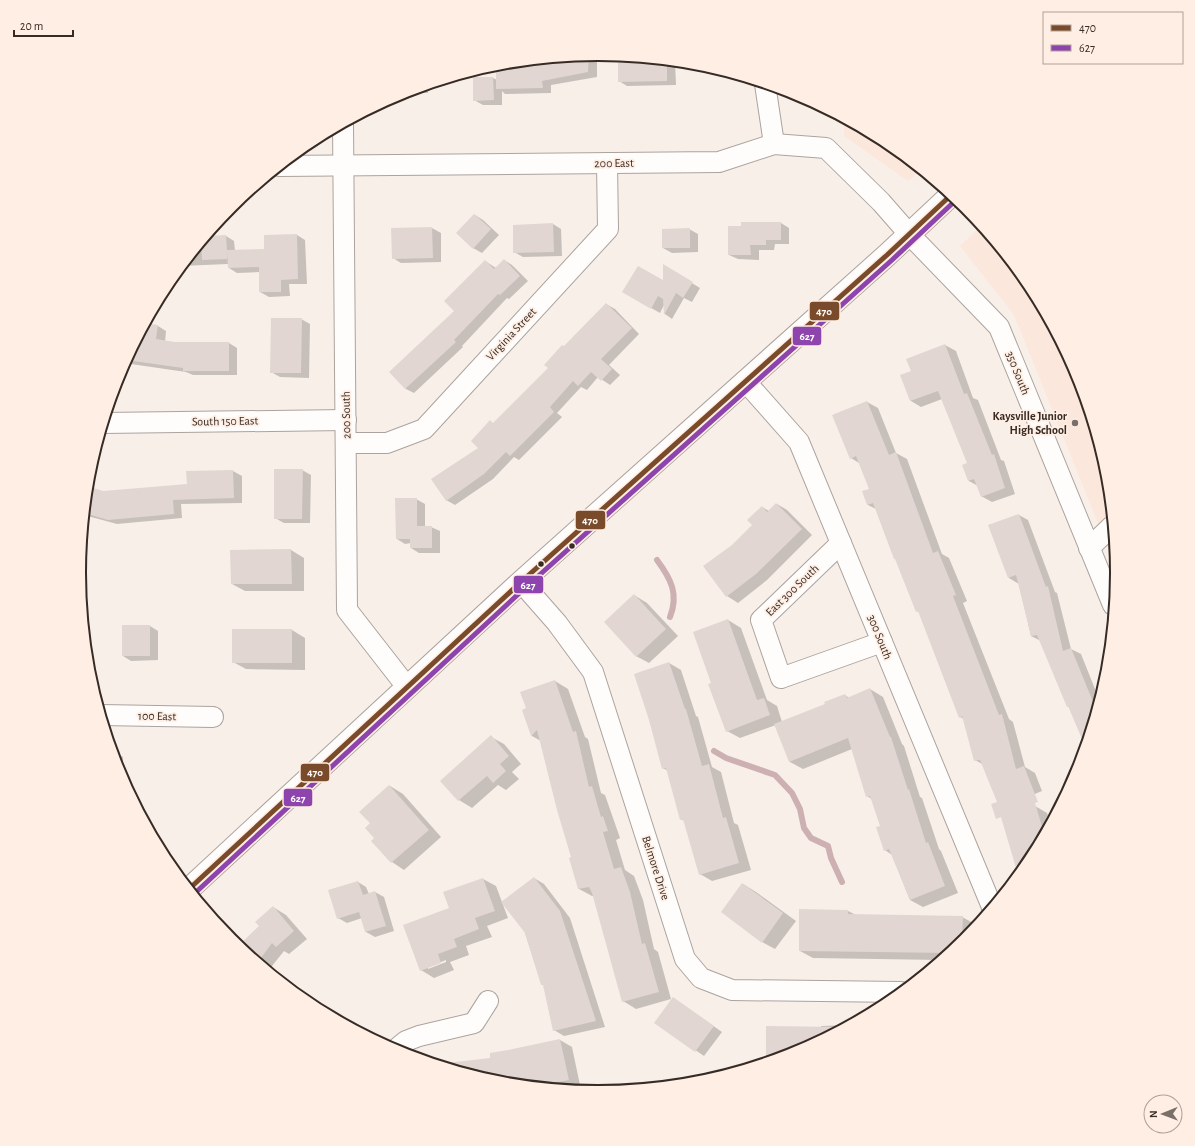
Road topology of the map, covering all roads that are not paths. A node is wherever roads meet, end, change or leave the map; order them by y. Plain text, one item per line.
1 (766, 89) edge
2 (343, 129) edge
3 (774, 144) junction
4 (607, 163) junction
5 (287, 166) edge
6 (344, 166) junction
7 (947, 199) edge
8 (909, 234) junction
9 (745, 381) junction
10 (346, 420) junction
11 (108, 423) edge
12 (346, 443) junction
13 (1107, 531) edge
14 (841, 543) junction
15 (1089, 548) junction
16 (521, 582) junction
17 (1109, 595) edge
18 (882, 642) junction
19 (407, 687) junction
20 (106, 715) edge
21 (213, 717) dead end
22 (192, 886) edge
23 (990, 902) edge
24 (892, 992) edge
25 (488, 1001) dead end
26 (401, 1045) edge

1 - 3 street
2 - 6 street, 200 South
3 - 4 street, 200 East
3 - 8 street, 200 East
4 - 6 street, 200 East
4 - 12 street, Virginia Street
5 - 6 street, 200 East
6 - 10 street, 200 South
7 - 8 main road
8 - 9 main road
8 - 15 street, 350 South
9 - 14 street, 300 South
9 - 16 main road
10 - 11 street, South 150 East
10 - 12 street, 200 South
12 - 19 street, 200 South
13 - 15 street
14 - 18 street, 300 South
14 - 18 street, East 300 South
15 - 17 street, 350 South
16 - 19 main road
16 - 24 street, Belmore Drive
18 - 23 street, 300 South
19 - 22 main road
20 - 21 street, 100 East
25 - 26 street

